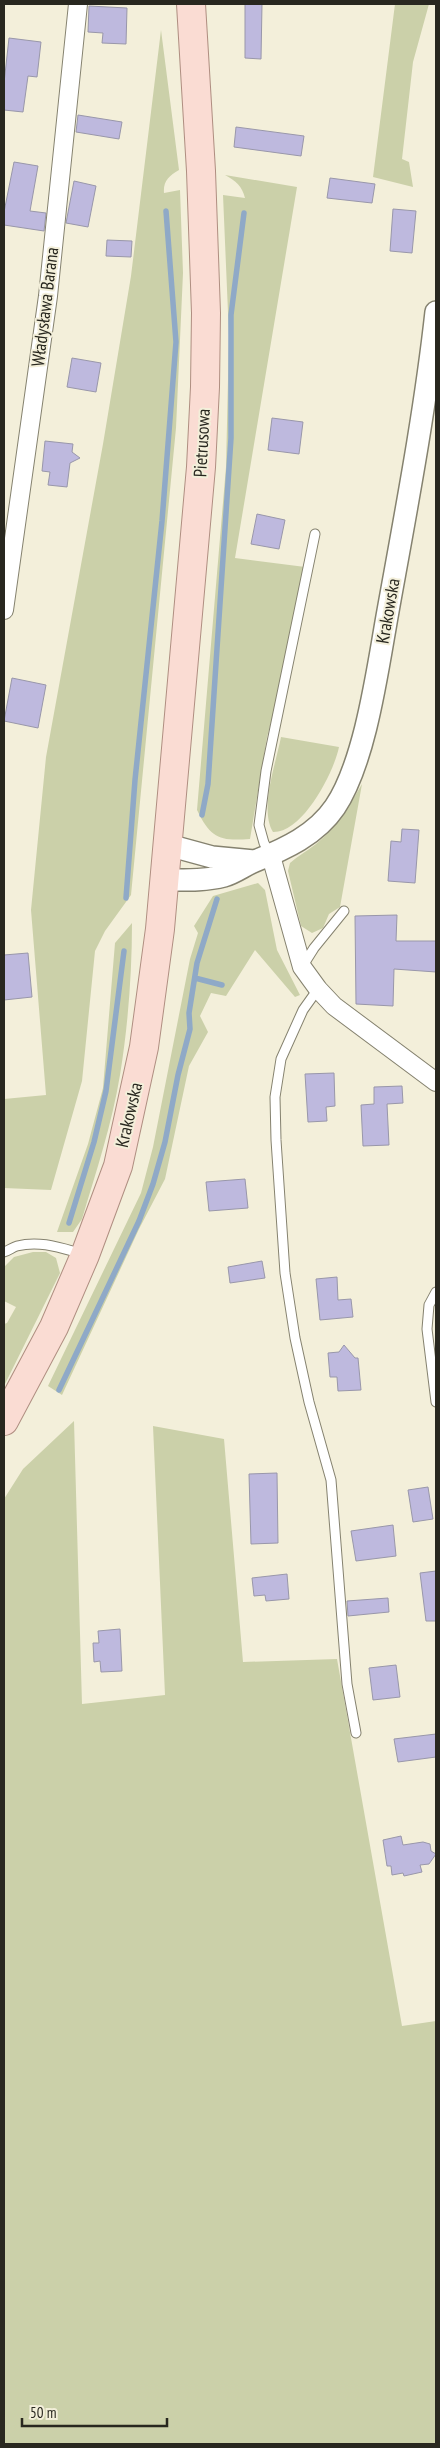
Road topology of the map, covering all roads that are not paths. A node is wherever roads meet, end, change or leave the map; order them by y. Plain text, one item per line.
1 (78, 4) edge
2 (191, 4) edge
3 (436, 312) edge
4 (315, 534) dead end
5 (4, 610) edge
6 (168, 845) junction
7 (263, 859) junction
8 (164, 880) junction
9 (344, 911) dead end
10 (302, 967) junction
11 (318, 989) junction
12 (436, 1082) edge
13 (4, 1253) edge
14 (86, 1255) junction
15 (436, 1292) edge
16 (436, 1402) edge
17 (4, 1421) edge
18 (356, 1733) dead end

1 - 5 street, Władysława Barana
2 - 6 main road, Pietrusowa
3 - 7 street, Krakowska
4 - 7 lane
6 - 7 street
6 - 8 main road, Pietrusowa
7 - 8 street, Krakowska
7 - 10 street
8 - 14 main road, Krakowska
9 - 10 lane
10 - 11 street
11 - 12 street
11 - 18 lane
13 - 14 lane
14 - 17 main road, Krakowska
15 - 16 lane

